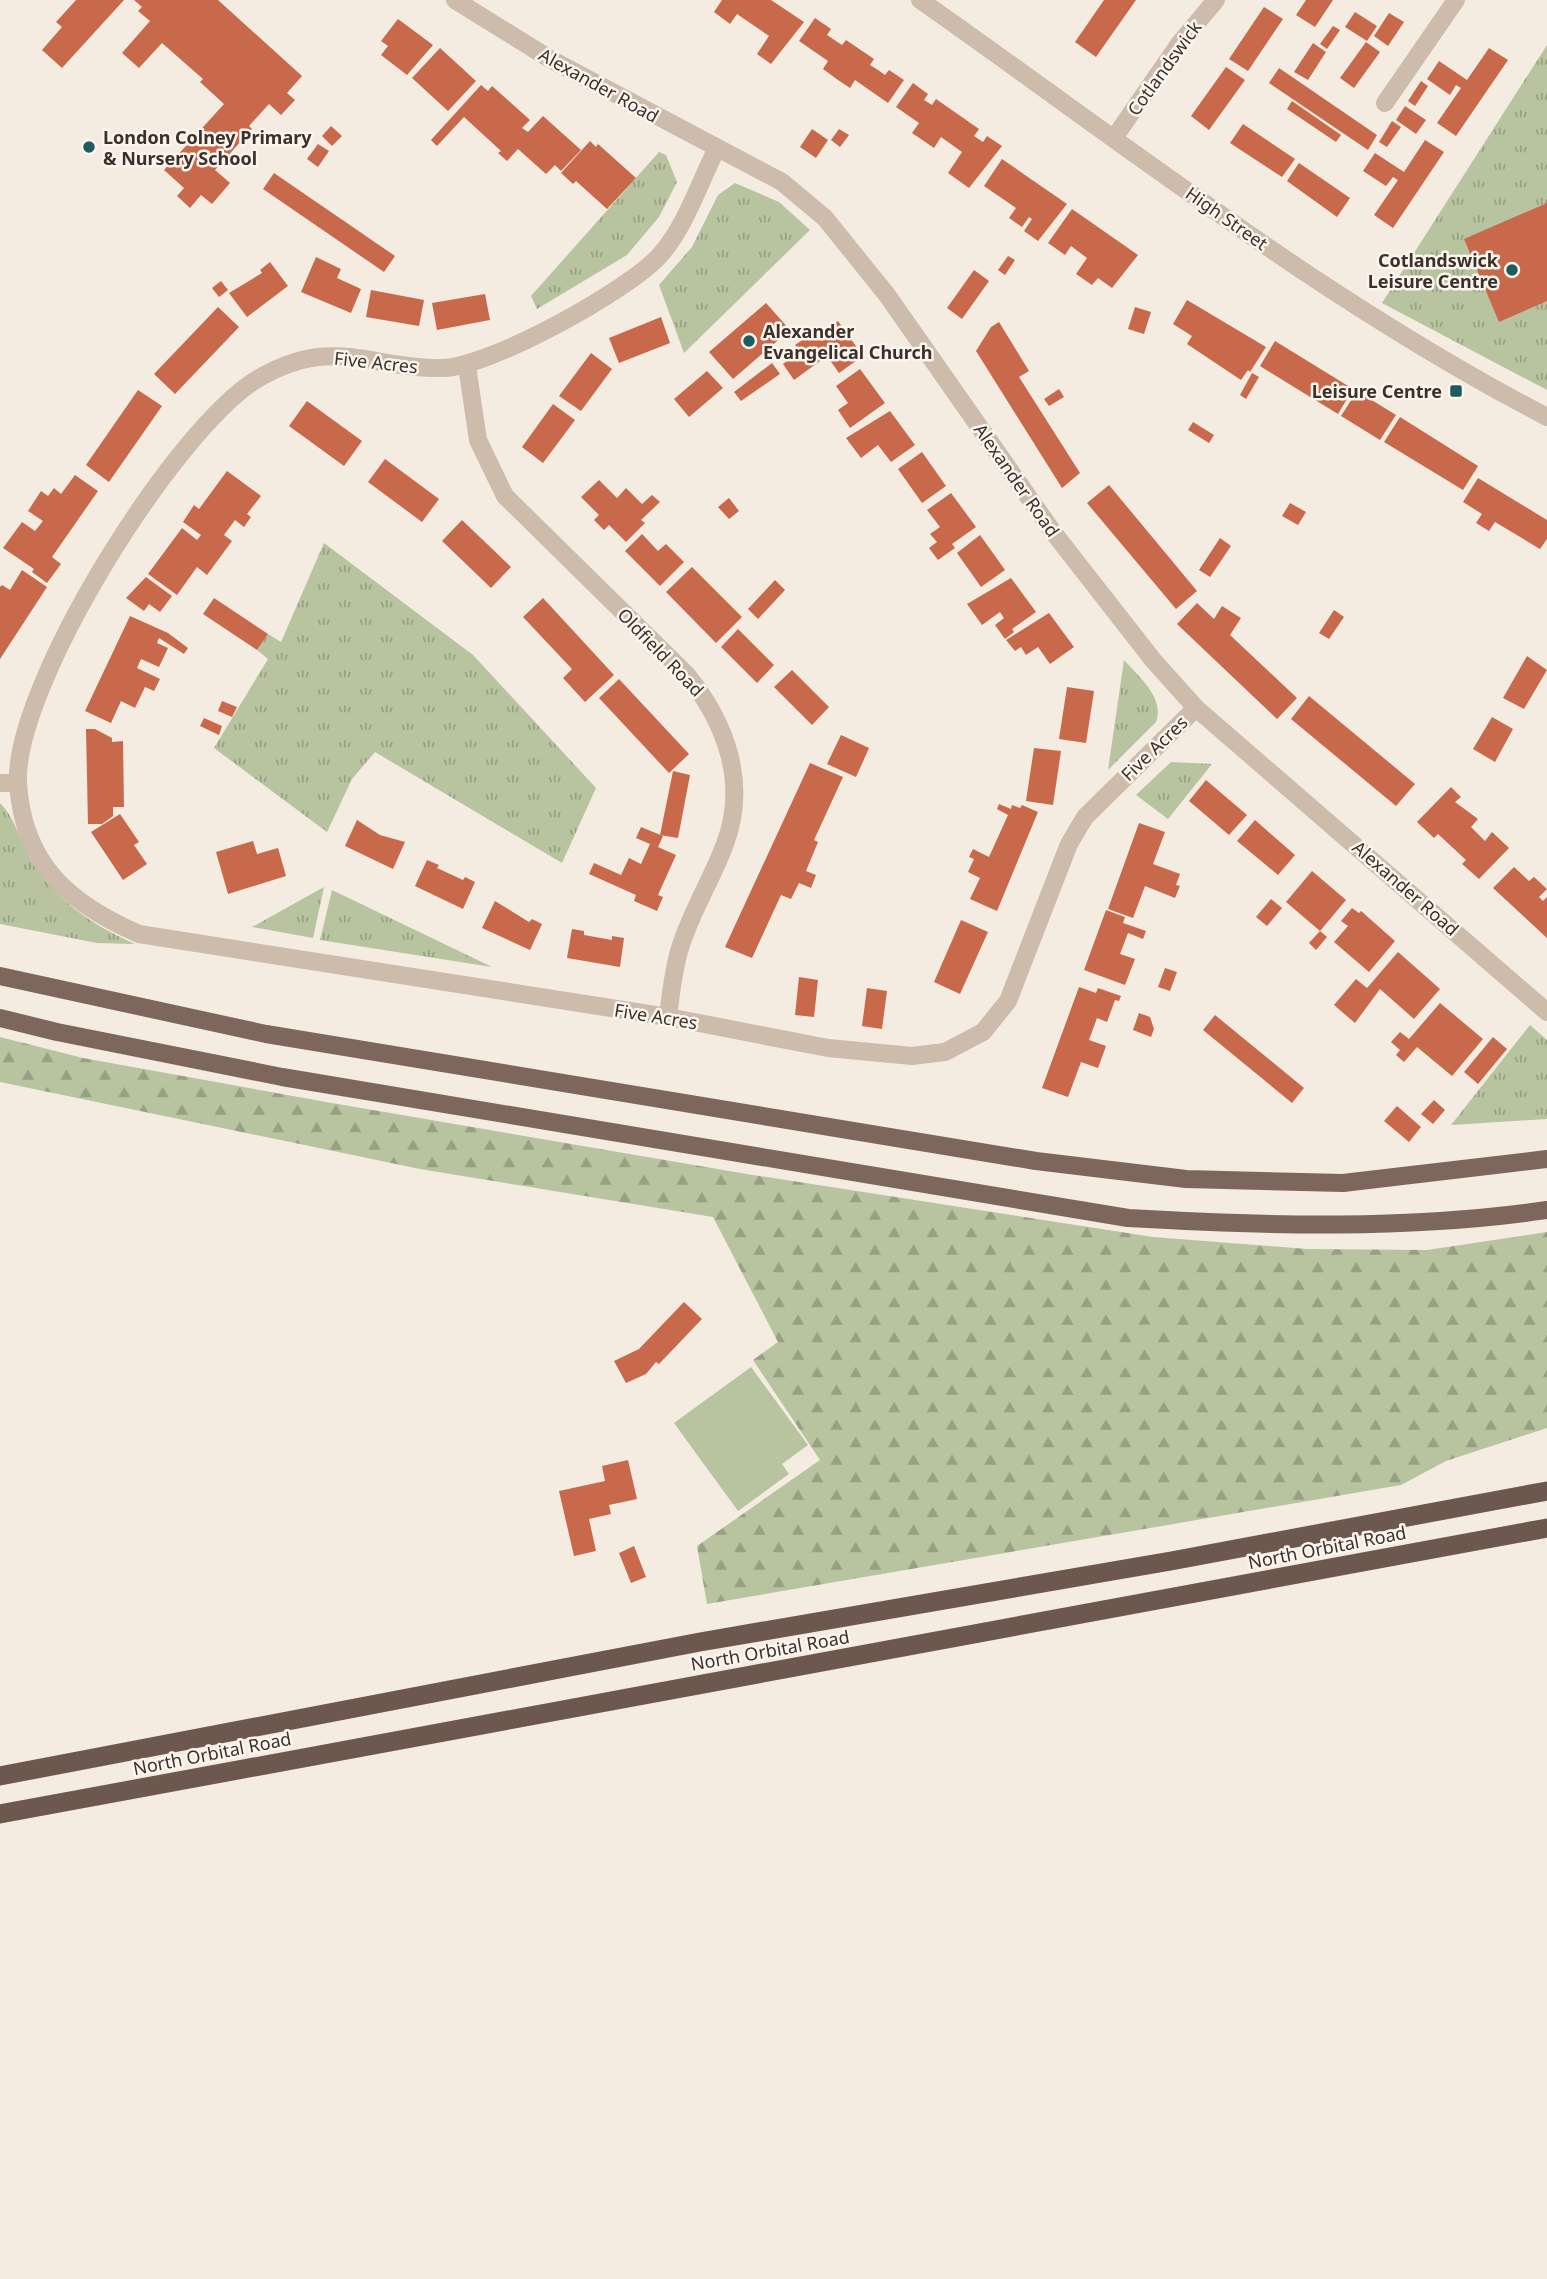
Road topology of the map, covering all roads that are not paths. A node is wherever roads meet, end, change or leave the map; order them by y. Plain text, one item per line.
1 (455, 0) edge
2 (920, 0) edge
3 (1216, 0) edge
4 (1456, 0) edge
5 (1385, 103) dead end
6 (1114, 138) junction
7 (716, 150) junction
8 (467, 366) junction
9 (1547, 417) edge
10 (1196, 708) junction
11 (9, 783) edge
12 (0, 976) edge
13 (1547, 1012) edge
14 (668, 1017) junction
15 (0, 1018) edge
16 (1547, 1158) edge
17 (1547, 1210) edge
18 (1547, 1491) edge
19 (1547, 1528) edge
20 (0, 1776) edge
21 (0, 1814) edge

1 - 7 street, Alexander Road
2 - 6 street, High Street
3 - 6 street, Cotlandswick
4 - 5 street
6 - 9 street, High Street
7 - 8 street, Five Acres
7 - 10 street, Alexander Road
8 - 11 street, Five Acres
8 - 14 street, Oldfield Road
10 - 13 street, Alexander Road
10 - 14 street, Five Acres
11 - 14 street, Five Acres
12 - 16 main road
15 - 17 main road
18 - 20 highway, North Orbital Road
19 - 21 highway, North Orbital Road

